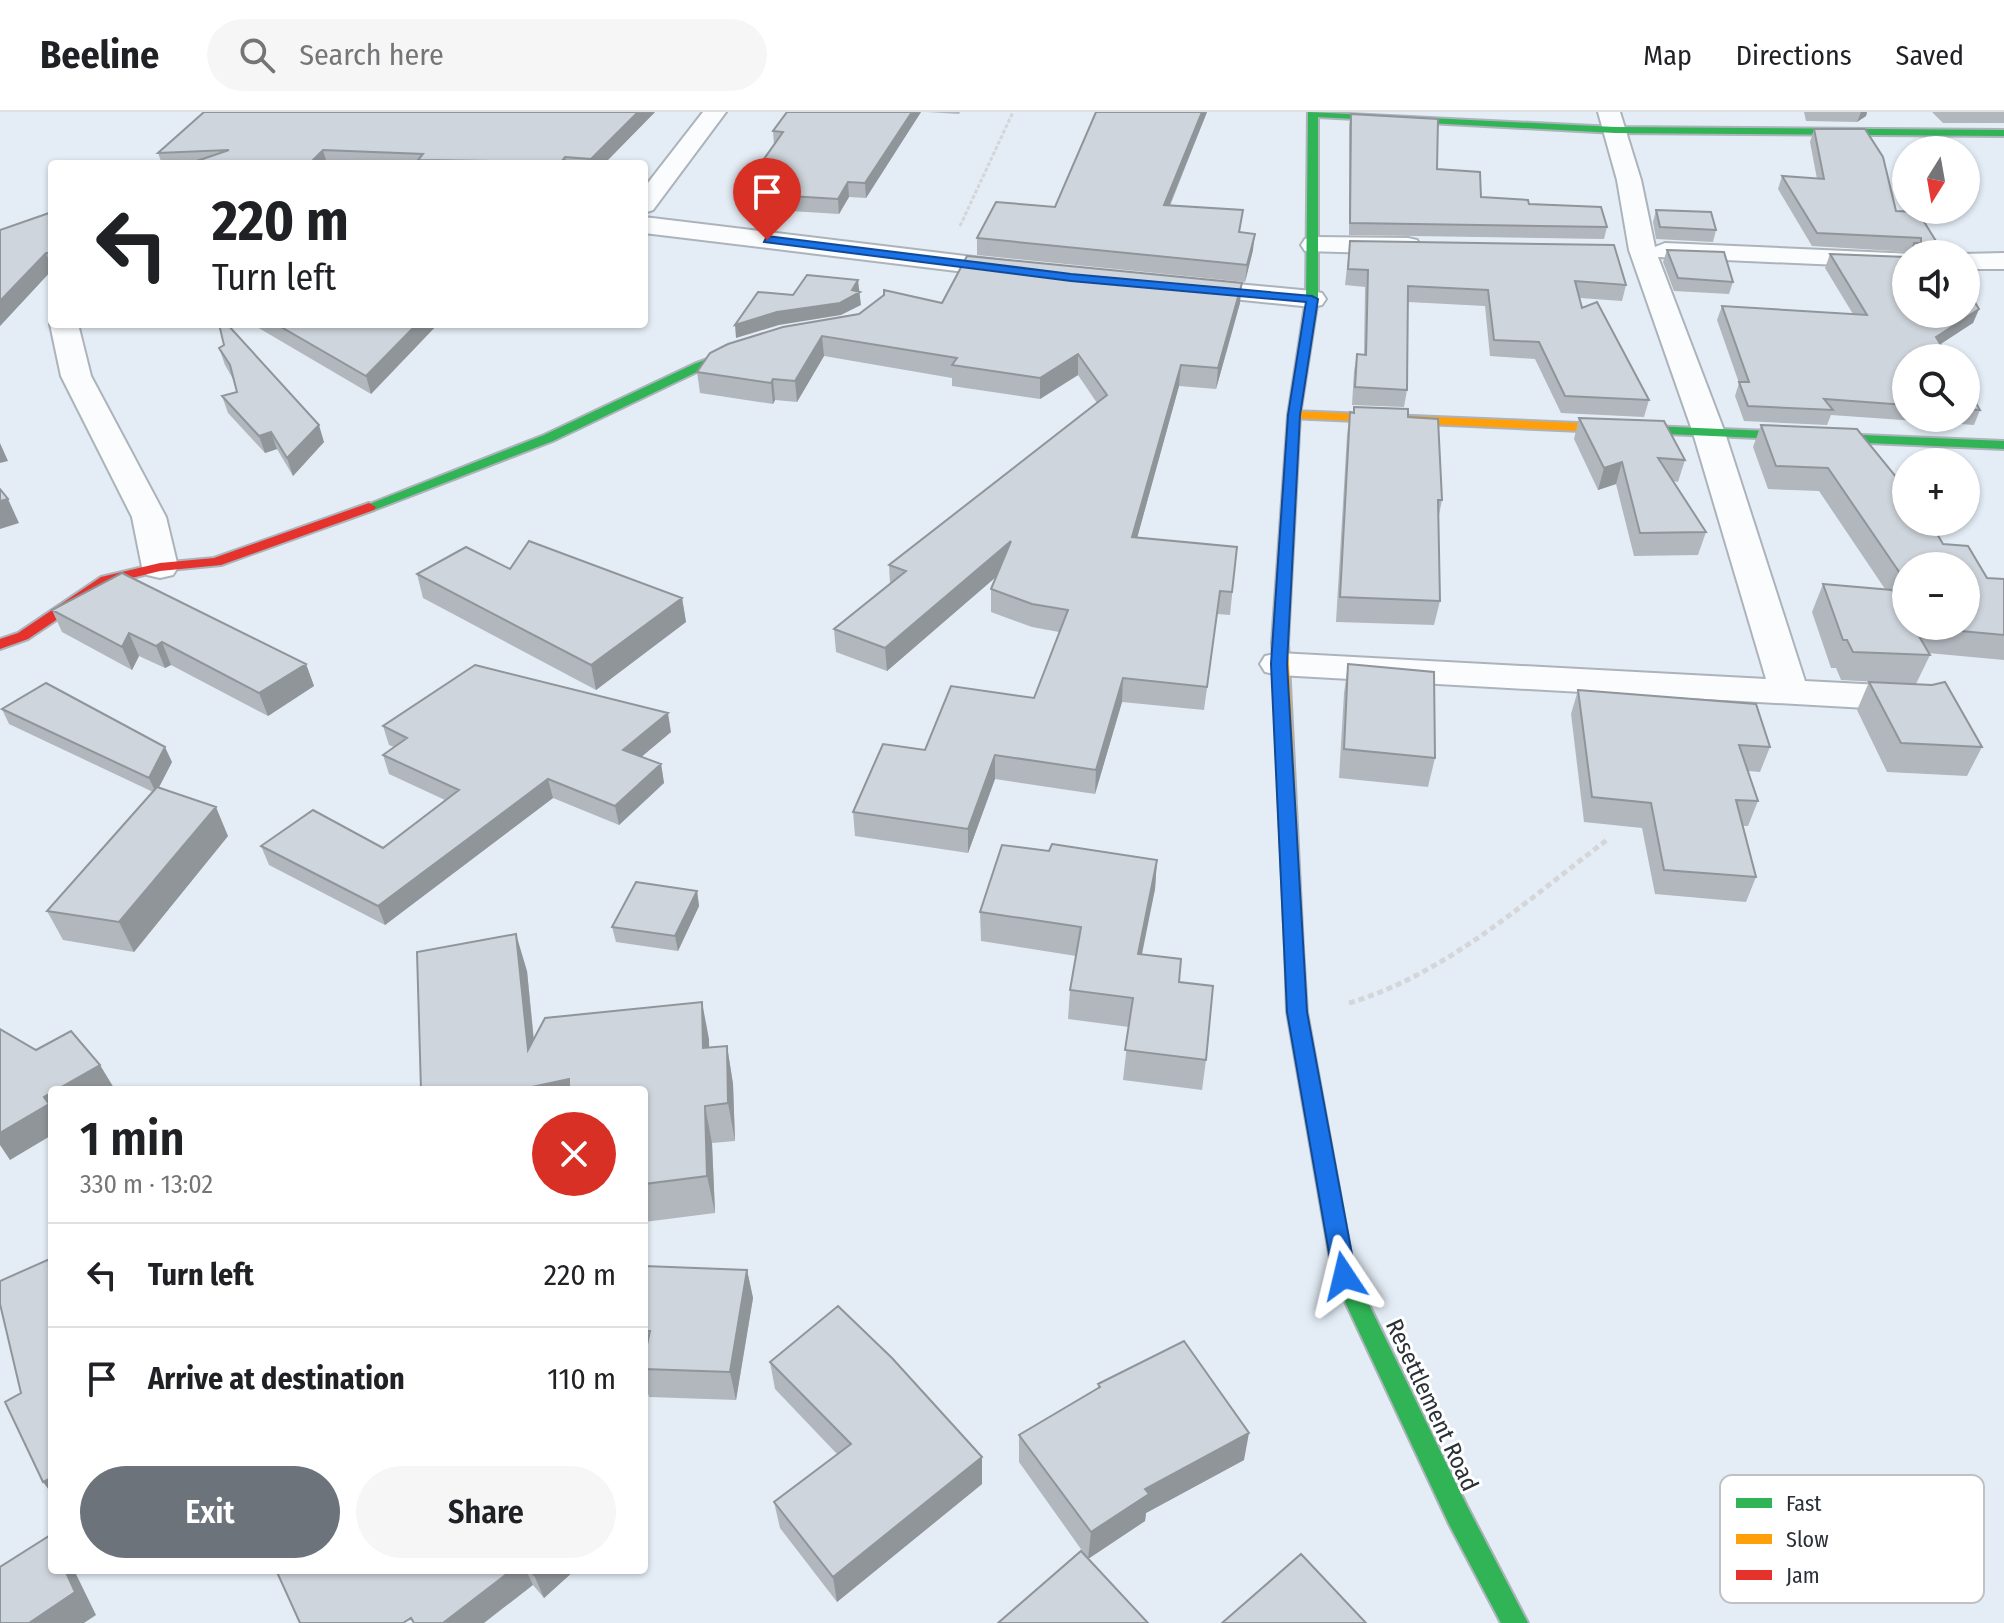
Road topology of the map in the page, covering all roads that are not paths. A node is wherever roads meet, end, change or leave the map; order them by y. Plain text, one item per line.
1 (715, 112) edge
2 (1313, 113) edge
3 (1612, 121) edge
4 (2004, 133) edge
5 (648, 200) edge
6 (648, 225) edge
7 (1314, 245) junction
8 (1438, 247) edge
9 (1626, 250) junction
10 (1892, 260) edge
11 (1980, 261) edge
12 (2004, 261) edge
13 (1055, 275) edge
14 (1161, 285) edge
15 (1312, 299) junction
16 (65, 328) edge
17 (779, 337) edge
18 (1294, 415) junction
19 (1709, 433) junction
20 (2004, 445) edge
21 (160, 567) junction
22 (0, 644) edge
23 (1279, 664) junction
24 (1789, 692) junction
25 (1919, 699) edge
26 (1515, 1623) edge

1 - 5 street
2 - 3 street
2 - 7 street, Resettlement Road
3 - 4 street
3 - 9 street
6 - 13 street
7 - 8 street
7 - 15 street, Resettlement Road
9 - 10 street
9 - 19 street
11 - 12 street
14 - 15 street
15 - 18 street, Resettlement Road
16 - 21 street
17 - 21 street
18 - 19 street
18 - 23 street, Resettlement Road
19 - 20 street
19 - 24 street
21 - 22 street
23 - 24 street
23 - 26 street, Resettlement Road
24 - 25 street

